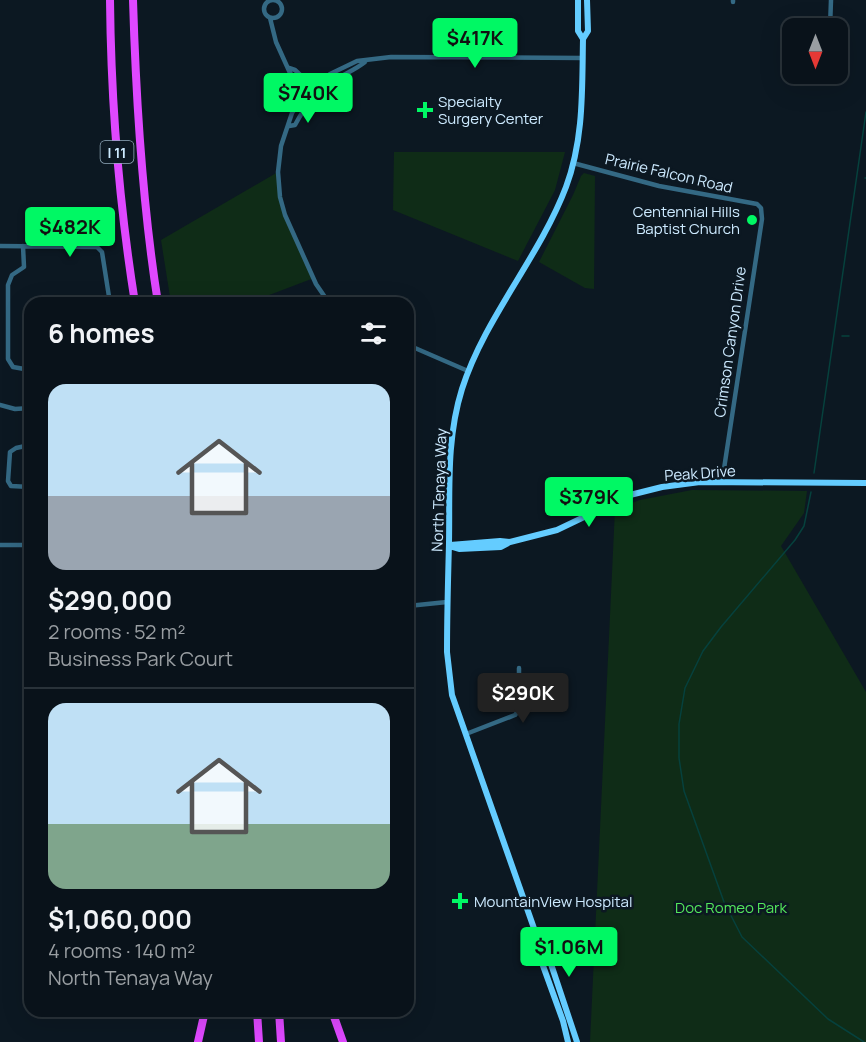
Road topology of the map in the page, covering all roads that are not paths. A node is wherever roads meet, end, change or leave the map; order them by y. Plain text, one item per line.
1 (110, 0) edge
2 (133, 0) edge
3 (578, 0) edge
4 (587, 0) edge
5 (831, 0) edge
6 (268, 1) edge
7 (277, 1) edge
8 (273, 18) junction
9 (830, 18) edge
10 (583, 39) junction
11 (583, 58) junction
12 (365, 61) junction
13 (289, 68) junction
14 (313, 87) junction
15 (306, 93) junction
16 (289, 126) junction
17 (573, 163) junction
18 (759, 206) joint
19 (0, 246) edge
20 (23, 246) junction
21 (109, 297) edge
22 (134, 297) edge
23 (157, 297) edge
24 (325, 297) edge
25 (414, 348) edge
26 (24, 369) edge
27 (468, 371) junction
28 (0, 403) edge
29 (24, 409) edge
30 (24, 446) edge
31 (722, 482) junction
32 (866, 483) edge
33 (24, 487) edge
34 (0, 545) edge
35 (24, 545) edge
36 (449, 546) junction
37 (447, 602) junction
38 (414, 605) edge
39 (519, 668) dead end
40 (466, 734) junction
41 (543, 954) junction
42 (204, 1017) edge
43 (257, 1017) edge
44 (279, 1017) edge
45 (334, 1017) edge
46 (198, 1042) edge
47 (259, 1042) edge
48 (281, 1042) edge
49 (343, 1042) edge
50 (568, 1042) edge
51 (577, 1042) edge

1 - 22 highway, I 11
2 - 23 highway, I 11
3 - 10 main road, North Tenaya Way
4 - 10 main road, North Tenaya Way
5 - 9 street
6 - 7 street
6 - 8 street
7 - 8 street
8 - 13 street
10 - 11 main road, North Tenaya Way
11 - 12 street
11 - 17 main road, North Tenaya Way
12 - 14 street
12 - 16 street
13 - 14 street
13 - 15 street
14 - 15 street
15 - 16 street
16 - 24 street
17 - 18 street, Prairie Falcon Road
17 - 27 main road, North Tenaya Way
18 - 31 street, Crimson Canyon Drive
19 - 20 street
20 - 21 street
20 - 26 street
25 - 27 street
27 - 36 main road, North Tenaya Way
28 - 29 street
30 - 33 street
31 - 32 main road, Peak Drive
31 - 36 main road, Peak Drive
34 - 35 street
36 - 37 main road, North Tenaya Way
37 - 38 street
37 - 40 main road, North Tenaya Way
39 - 40 street
40 - 41 main road, North Tenaya Way
41 - 50 main road, North Tenaya Way
41 - 51 main road, North Tenaya Way
42 - 46 highway
43 - 47 highway
44 - 48 highway
45 - 49 highway

